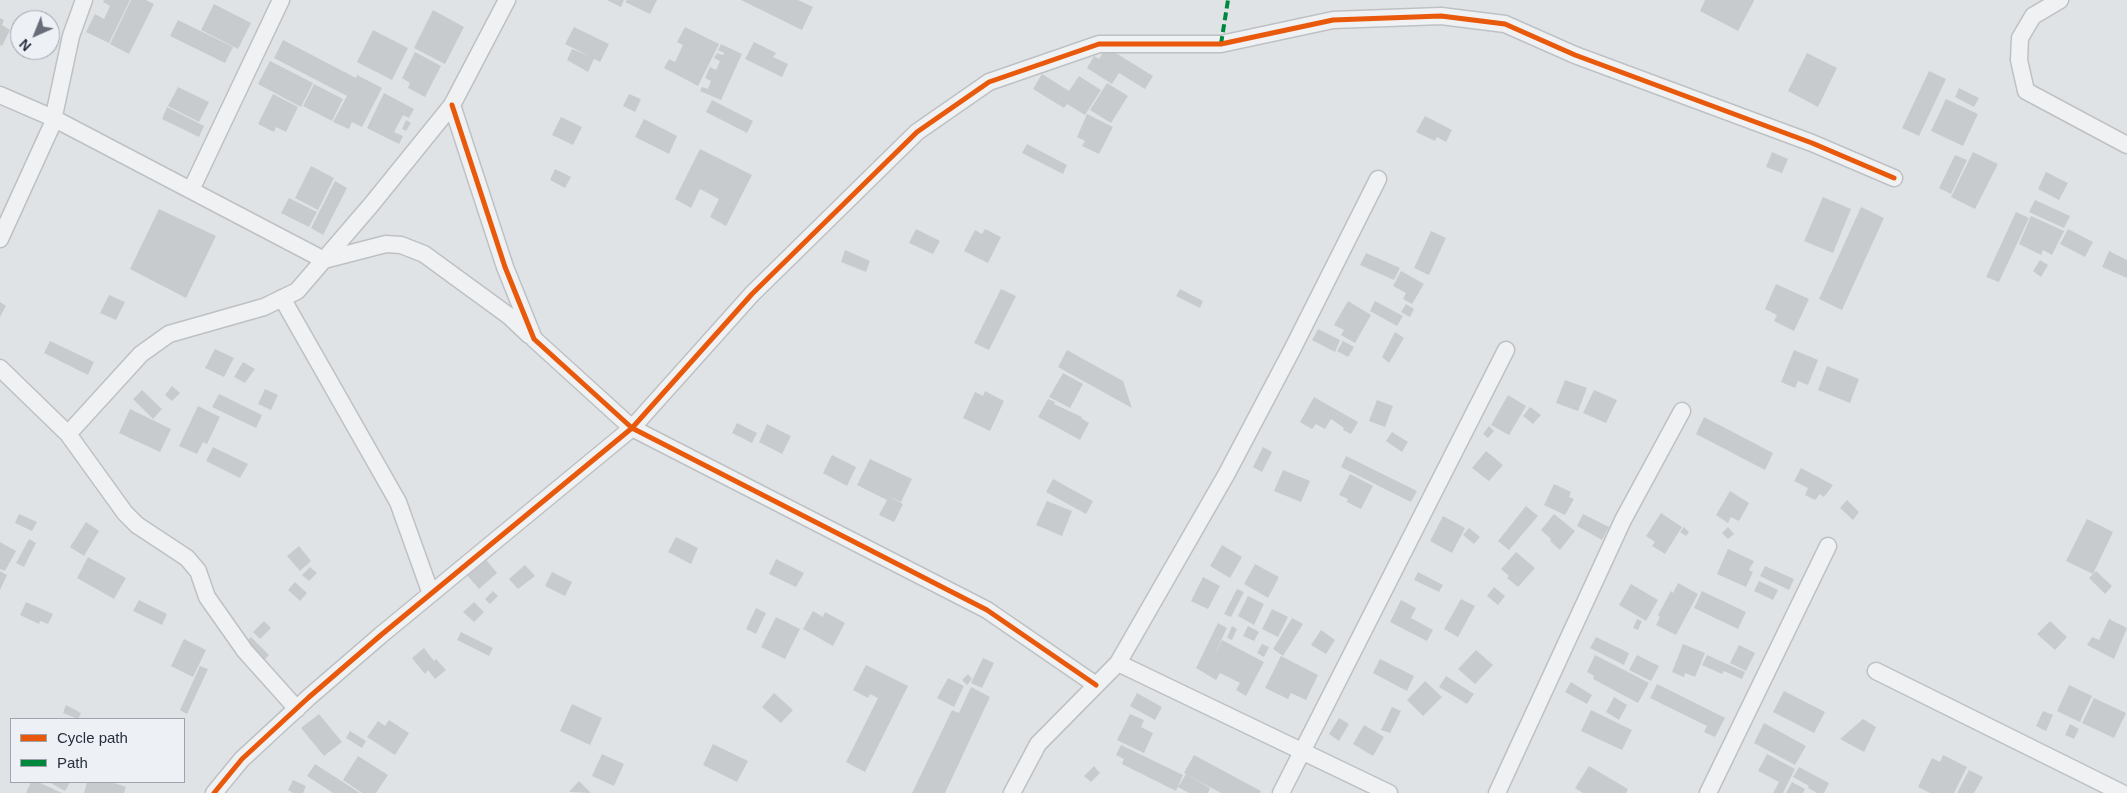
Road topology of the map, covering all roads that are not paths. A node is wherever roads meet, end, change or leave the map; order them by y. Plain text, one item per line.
1 (84, 0) edge
2 (280, 0) edge
3 (507, 0) edge
4 (2060, 0) edge
5 (0, 95) edge
6 (452, 105) junction
7 (53, 118) junction
8 (2127, 145) edge
9 (1894, 178) dead end
10 (1378, 179) dead end
11 (191, 190) junction
12 (0, 239) edge
13 (324, 260) junction
14 (282, 298) junction
15 (534, 339) junction
16 (1506, 350) dead end
17 (0, 368) edge
18 (1682, 411) dead end
19 (632, 428) junction
20 (68, 434) junction
21 (1828, 546) dead end
22 (431, 594) junction
23 (1118, 663) junction
24 (1876, 671) dead end
25 (1096, 685) junction
26 (297, 709) junction
27 (1302, 750) junction
28 (214, 793) edge
29 (1012, 793) edge
30 (1281, 793) edge
31 (1388, 793) edge
32 (1497, 793) edge
33 (1708, 793) edge
34 (2122, 793) edge

1 - 7 street
2 - 11 street
3 - 6 street
4 - 8 street
5 - 7 street
6 - 13 street
6 - 15 street
7 - 11 street
7 - 12 street
9 - 19 street
10 - 23 street
11 - 13 street
13 - 14 street
13 - 15 street
14 - 20 street
14 - 22 street
15 - 19 street
16 - 27 street
17 - 20 street
18 - 32 street
19 - 22 street
19 - 25 street
20 - 26 street
21 - 33 street
22 - 26 street
23 - 25 street
23 - 27 street
24 - 34 street
25 - 29 street
26 - 28 street
27 - 30 street
27 - 31 street

